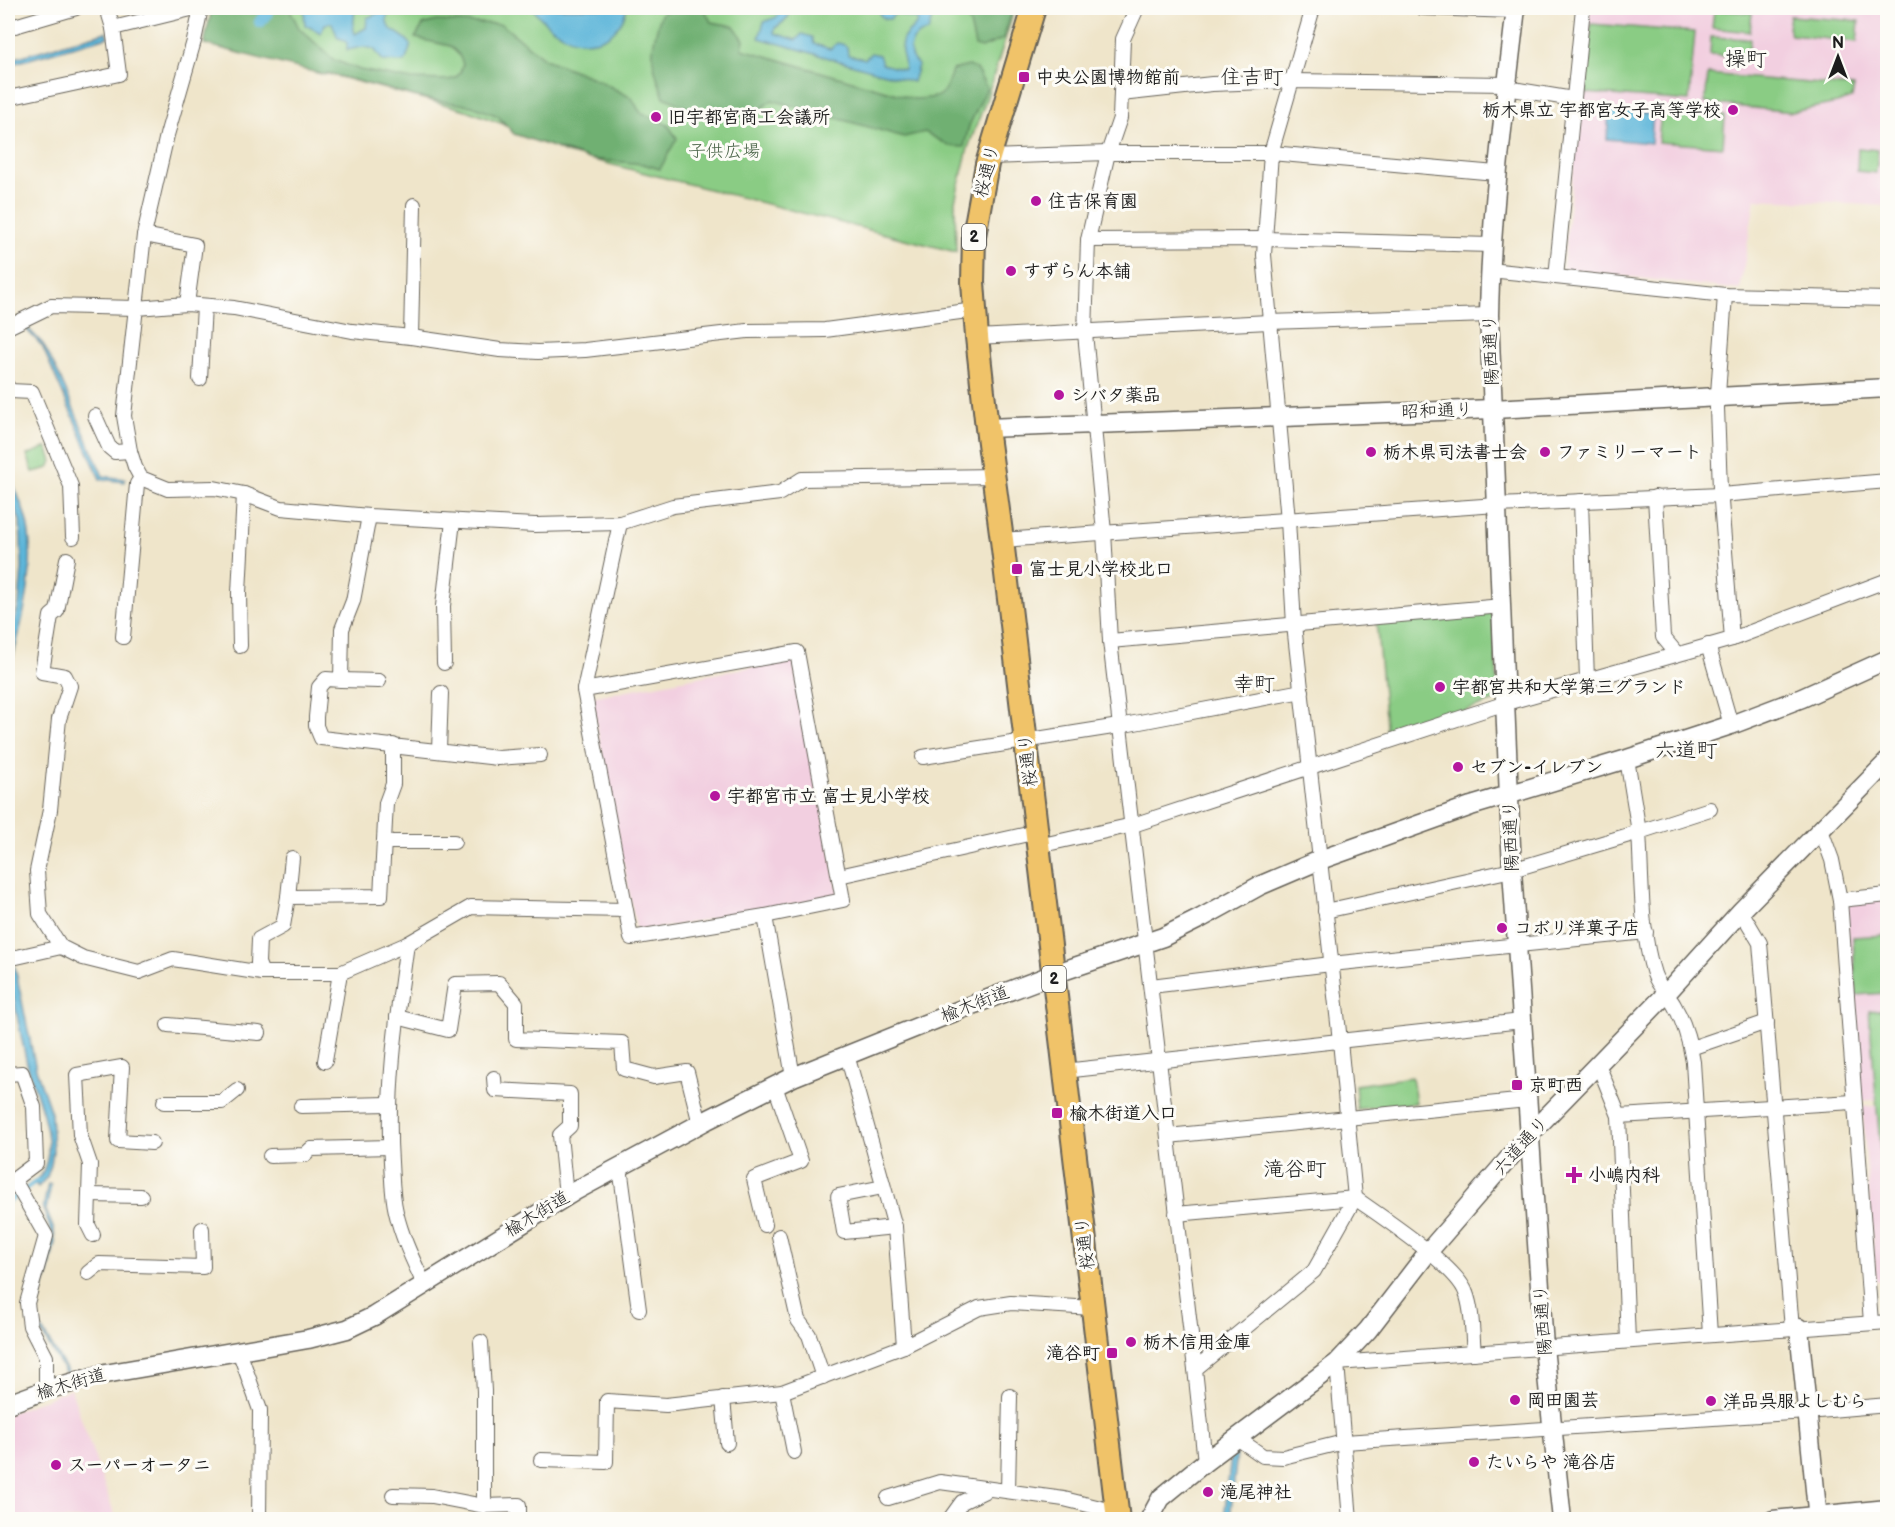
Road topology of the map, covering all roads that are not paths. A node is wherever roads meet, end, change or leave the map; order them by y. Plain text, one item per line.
1 (77, 8) edge
2 (107, 8) edge
3 (195, 8) edge
4 (201, 8) edge
5 (1034, 8) edge
6 (1137, 8) edge
7 (1313, 8) edge
8 (1422, 8) edge
9 (1583, 8) edge
10 (1516, 9) edge
11 (8, 28) edge
12 (113, 28) junction
13 (1292, 81) junction
14 (1507, 86) junction
15 (1121, 94) junction
16 (8, 99) edge
17 (1573, 99) junction
18 (1108, 153) junction
19 (1271, 153) junction
20 (990, 157) junction
21 (1497, 173) junction
22 (414, 205) dead end
23 (144, 235) junction
24 (1264, 239) junction
25 (1088, 240) junction
26 (1491, 245) junction
27 (1490, 270) junction
28 (1556, 277) junction
29 (1725, 296) junction
30 (1887, 299) edge
31 (187, 304) junction
32 (204, 306) junction
33 (137, 308) junction
34 (975, 310) junction
35 (1489, 315) junction
36 (1269, 322) junction
37 (8, 324) edge
38 (1086, 333) junction
39 (411, 337) junction
40 (977, 338) junction
41 (200, 379) dead end
42 (8, 387) edge
43 (1887, 388) edge
44 (1887, 399) edge
45 (1717, 403) junction
46 (1494, 414) junction
47 (95, 417) dead end
48 (1278, 422) junction
49 (1095, 430) junction
50 (988, 433) junction
51 (130, 451) junction
52 (994, 476) junction
53 (141, 478) junction
54 (1887, 481) edge
55 (244, 494) junction
56 (1720, 495) junction
57 (1655, 498) junction
58 (1581, 501) junction
59 (1497, 505) junction
60 (369, 516) junction
61 (1288, 520) junction
62 (453, 521) junction
63 (620, 523) junction
64 (1104, 532) junction
65 (73, 537) dead end
66 (1002, 540) junction
67 (67, 559) dead end
68 (1887, 580) edge
69 (1502, 606) junction
70 (1294, 625) junction
71 (123, 637) dead end
72 (1732, 639) junction
73 (1110, 641) junction
74 (1708, 645) junction
75 (240, 646) dead end
76 (1677, 654) junction
77 (1887, 659) edge
78 (444, 663) dead end
79 (341, 680) junction
80 (1587, 680) junction
81 (379, 681) dead end
82 (584, 690) junction
83 (1302, 691) junction
84 (441, 693) dead end
85 (1506, 703) junction
86 (1731, 724) junction
87 (1119, 726) junction
88 (1026, 742) junction
89 (393, 745) junction
90 (439, 750) junction
91 (540, 755) dead end
92 (924, 757) dead end
93 (1627, 759) junction
94 (1887, 761) edge
95 (1311, 768) junction
96 (1510, 794) junction
97 (1710, 809) dead end
98 (1132, 825) junction
99 (1821, 830) junction
100 (1639, 832) junction
101 (1038, 839) junction
102 (384, 842) junction
103 (454, 842) dead end
104 (292, 858) dead end
105 (1320, 860) junction
106 (1512, 870) junction
107 (839, 876) junction
108 (1887, 894) edge
109 (288, 897) junction
110 (1840, 900) junction
111 (626, 910) junction
112 (1741, 910) junction
113 (1325, 911) junction
114 (765, 916) junction
115 (1646, 932) junction
116 (1145, 942) junction
117 (407, 944) junction
118 (1518, 946) junction
119 (61, 947) junction
120 (13, 958) edge
121 (1331, 964) junction
122 (262, 973) junction
123 (340, 973) junction
124 (1054, 974) junction
125 (1151, 986) junction
126 (1666, 993) junction
127 (397, 1017) junction
128 (1522, 1021) junction
129 (1767, 1022) junction
130 (168, 1025) dead end
131 (259, 1033) dead end
132 (1340, 1041) junction
133 (1691, 1048) junction
134 (847, 1055) junction
135 (1159, 1060) junction
136 (325, 1061) dead end
137 (1598, 1064) junction
138 (1064, 1071) junction
139 (8, 1074) edge
140 (793, 1077) junction
141 (494, 1078) dead end
142 (775, 1086) junction
143 (237, 1090) dead end
144 (1527, 1100) junction
145 (164, 1102) dead end
146 (1853, 1102) junction
147 (389, 1104) junction
148 (301, 1106) dead end
149 (1774, 1107) junction
150 (1698, 1110) junction
151 (1348, 1116) junction
152 (1619, 1116) junction
153 (700, 1124) junction
154 (1530, 1134) junction
155 (1168, 1136) junction
156 (152, 1143) dead end
157 (390, 1147) junction
158 (270, 1156) dead end
159 (620, 1167) junction
160 (11, 1182) edge
161 (883, 1187) junction
162 (89, 1195) junction
163 (141, 1196) dead end
164 (566, 1196) junction
165 (1354, 1198) junction
166 (1176, 1214) junction
167 (765, 1225) dead end
168 (895, 1227) junction
169 (202, 1229) dead end
170 (93, 1235) dead end
171 (779, 1236) dead end
172 (1428, 1252) junction
173 (88, 1273) dead end
174 (424, 1284) junction
175 (1093, 1308) junction
176 (639, 1310) dead end
177 (1887, 1322) edge
178 (1871, 1323) junction
179 (1795, 1329) junction
180 (1710, 1335) junction
181 (1628, 1341) junction
182 (481, 1342) dead end
183 (904, 1346) junction
184 (1544, 1347) junction
185 (238, 1351) junction
186 (1474, 1353) junction
187 (1337, 1363) junction
188 (1195, 1369) junction
189 (822, 1377) junction
190 (46, 1390) junction
191 (782, 1392) junction
192 (1010, 1396) dead end
193 (723, 1398) junction
194 (8, 1404) edge
195 (1887, 1405) edge
196 (1808, 1412) junction
197 (1553, 1429) junction
198 (1233, 1441) junction
199 (1344, 1442) junction
200 (727, 1443) dead end
201 (794, 1452) dead end
202 (541, 1460) dead end
203 (1205, 1462) junction
204 (989, 1489) junction
205 (1008, 1491) junction
206 (393, 1496) dead end
207 (888, 1498) dead end
208 (484, 1506) junction
209 (1887, 1509) edge
210 (1118, 1516) edge
211 (1817, 1518) edge
212 (259, 1520) edge
213 (519, 1520) edge
214 (949, 1520) edge
215 (1149, 1520) edge
216 (1350, 1520) edge
217 (1562, 1520) edge
218 (1773, 1520) edge

1 - 11 street
2 - 12 street
3 - 12 street
4 - 23 street
5 - 20 main road, 桜通り / 2
6 - 15 street
7 - 13 street
8 - 10 street
9 - 17 street
10 - 14 street, 陽西通り
12 - 16 street
13 - 14 street
13 - 15 street
13 - 19 street
14 - 17 street
14 - 21 street, 陽西通り
15 - 18 street
17 - 28 street
18 - 19 street
18 - 20 street
18 - 25 street
19 - 21 street
19 - 24 street
20 - 34 main road, 桜通り / 2
21 - 26 street, 陽西通り
22 - 39 street
23 - 31 street
23 - 33 street
24 - 25 street
24 - 26 street
24 - 36 street
25 - 38 street
26 - 27 street, 陽西通り
27 - 28 street
27 - 35 street, 陽西通り
28 - 29 street
29 - 30 street
29 - 45 street
31 - 32 street
31 - 33 street
32 - 39 street
32 - 41 street
33 - 37 street
33 - 51 street
34 - 39 street
34 - 40 main road, 桜通り / 2
35 - 36 street
35 - 46 street, 陽西通り
36 - 38 street
36 - 48 street
38 - 40 street
38 - 49 street
40 - 50 main road, 桜通り / 2
42 - 65 street
43 - 45 street, 昭和通り
44 - 45 street, 昭和通り
45 - 46 street, 昭和通り
45 - 56 street
46 - 48 street, 昭和通り
46 - 59 street, 陽西通り
47 - 51 street
48 - 49 street, 昭和通り
48 - 61 street
49 - 50 street, 昭和通り
49 - 64 street
50 - 52 main road, 桜通り / 2
51 - 53 street
52 - 63 street
52 - 66 main road, 桜通り / 2
53 - 55 street
53 - 71 street
54 - 56 street
55 - 60 street
55 - 75 street
56 - 57 street
56 - 72 street
57 - 58 street
57 - 76 street
58 - 59 street
58 - 80 street
59 - 61 street
59 - 69 street, 陽西通り
60 - 62 street
60 - 79 street
61 - 64 street
61 - 70 street
62 - 63 street
62 - 78 street
63 - 82 street
64 - 66 street
64 - 73 street
66 - 88 main road, 桜通り / 2
67 - 119 street
68 - 72 street
69 - 70 street
69 - 85 street, 陽西通り
70 - 73 street
70 - 83 street
72 - 74 street
73 - 87 street
74 - 76 street
74 - 86 street
76 - 80 street
77 - 86 street, 楡木街道
79 - 81 street
79 - 89 street
80 - 85 street
82 - 107 street
82 - 111 street
83 - 87 street
83 - 95 street
84 - 90 street
85 - 95 street
85 - 96 street, 陽西通り
86 - 93 street, 楡木街道
87 - 88 street
87 - 98 street
88 - 92 street
88 - 101 main road, 桜通り / 2
89 - 90 street
89 - 102 street
90 - 91 street
93 - 96 street, 楡木街道
93 - 100 street
94 - 99 street, 六道通り
95 - 98 street
95 - 105 street
96 - 105 street, 楡木街道
96 - 106 street, 陽西通り
97 - 100 street
98 - 101 street
98 - 116 street
99 - 110 street
99 - 112 street, 六道通り
100 - 106 street
100 - 115 street
101 - 107 street
101 - 124 main road, 桜通り / 2
102 - 103 street
102 - 109 street
104 - 109 street
105 - 113 street
105 - 116 street, 楡木街道
106 - 113 street
106 - 118 street, 陽西通り
107 - 114 street
108 - 110 street
109 - 122 street
110 - 146 street
111 - 114 street
111 - 117 street
112 - 126 street, 六道通り
112 - 129 street
113 - 121 street
114 - 140 street
115 - 118 street
115 - 126 street
116 - 124 street, 楡木街道
116 - 125 street
117 - 123 street
117 - 127 street
118 - 121 street
118 - 128 street, 陽西通り
119 - 120 street
119 - 122 street
121 - 125 street
121 - 132 street
122 - 123 street
123 - 136 street
124 - 134 street, 楡木街道
124 - 138 main road, 桜通り / 2
125 - 135 street
126 - 133 street
126 - 137 street, 六道通り
127 - 147 street
127 - 153 street
128 - 132 street
128 - 144 street, 陽西通り
129 - 133 street
129 - 149 street
130 - 131 street
132 - 135 street
132 - 151 street
133 - 150 street
134 - 140 street, 楡木街道
134 - 161 street
135 - 138 street
135 - 155 street
137 - 152 street
137 - 154 street, 六道通り
138 - 175 main road, 桜通り / 2
139 - 160 street
140 - 142 street, 楡木街道
141 - 164 street
142 - 153 street, 楡木街道
142 - 167 street
143 - 145 street
144 - 151 street
144 - 154 street, 陽西通り
146 - 149 street
146 - 178 street
147 - 148 street
147 - 157 street
149 - 150 street
149 - 179 street
150 - 152 street
150 - 180 street
151 - 155 street
151 - 165 street
152 - 181 street
153 - 159 street, 楡木街道
154 - 172 street, 六道通り
154 - 184 street, 陽西通り
155 - 166 street
156 - 162 street
157 - 158 street
157 - 174 street
159 - 164 street, 楡木街道
159 - 176 street
160 - 190 street
161 - 168 street
161 - 168 street
162 - 163 street
162 - 170 street
164 - 174 street, 楡木街道
165 - 166 street
165 - 172 street
165 - 188 street
166 - 188 street
168 - 183 street
169 - 173 street
171 - 189 street
172 - 186 street
172 - 187 street, 六道通り
174 - 185 street, 楡木街道
175 - 183 street
175 - 210 main road, 桜通り / 2
177 - 178 street
178 - 179 street
179 - 180 street
179 - 196 street
180 - 181 street
181 - 184 street
182 - 208 street
183 - 189 street
184 - 186 street
184 - 197 street, 陽西通り
185 - 190 street, 楡木街道
185 - 212 street
186 - 187 street
187 - 198 street, 六道通り
187 - 199 street
188 - 203 street
189 - 191 street
190 - 194 street, 楡木街道
191 - 193 street
191 - 201 street
192 - 205 street
193 - 200 street
193 - 202 street
195 - 196 street
196 - 197 street
196 - 211 street
197 - 199 street
197 - 217 street, 陽西通り
198 - 199 street
198 - 203 street, 六道通り
199 - 216 street
203 - 215 street, 六道通り
204 - 205 street
204 - 207 street
204 - 214 street
205 - 210 street
206 - 208 street
208 - 213 street
209 - 211 street
211 - 218 street

